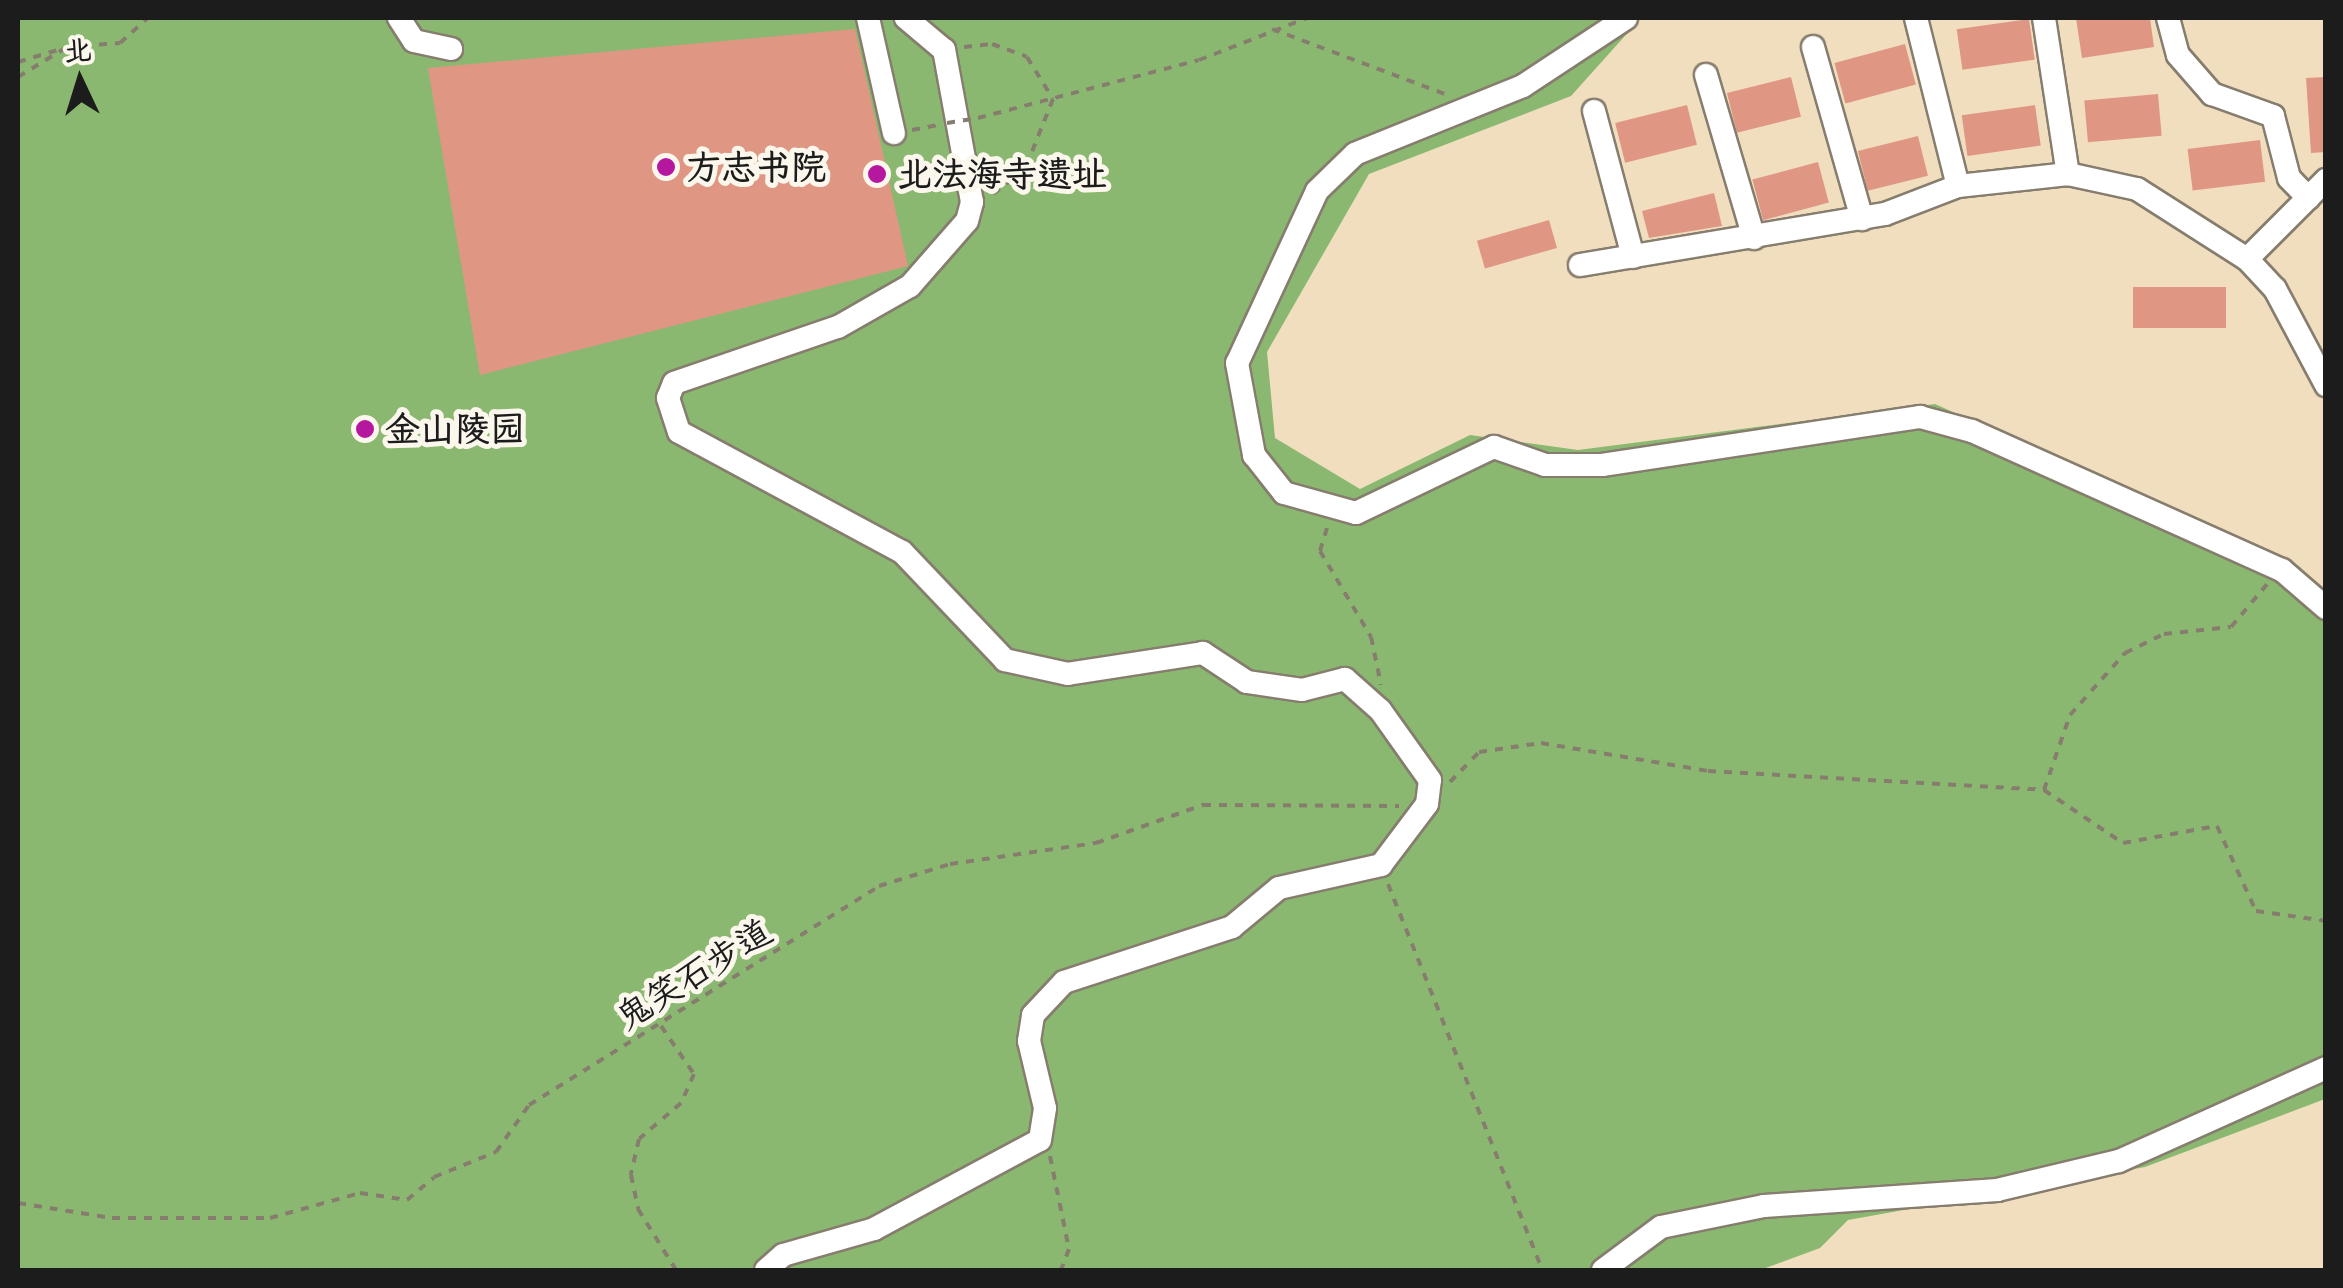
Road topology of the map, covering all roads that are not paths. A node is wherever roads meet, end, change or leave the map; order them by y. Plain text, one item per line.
1 (398, 18) edge
2 (868, 18) edge
3 (906, 18) edge
4 (1626, 18) edge
5 (1916, 18) edge
6 (2044, 18) edge
7 (2168, 18) edge
8 (1813, 46) dead end
9 (451, 48) dead end
10 (1706, 75) dead end
11 (1594, 111) dead end
12 (894, 133) road end
13 (2068, 174) junction
14 (2326, 180) edge
15 (1958, 186) junction
16 (2308, 198) junction
17 (1862, 218) junction
18 (1754, 238) junction
19 (1633, 257) junction
20 (2247, 259) junction
21 (1580, 265) dead end
22 (2326, 385) edge
23 (2326, 608) edge
24 (2326, 1068) edge
25 (766, 1270) edge
26 (1603, 1270) edge

1 - 9 street
2 - 12 street
3 - 25 street
4 - 23 street
5 - 15 street
6 - 13 street
7 - 16 street
8 - 17 street
10 - 18 street
11 - 19 street
13 - 15 street
13 - 20 street
14 - 16 street
15 - 17 street
16 - 20 street
17 - 18 street
18 - 19 street
19 - 21 street
20 - 22 street
24 - 26 street

